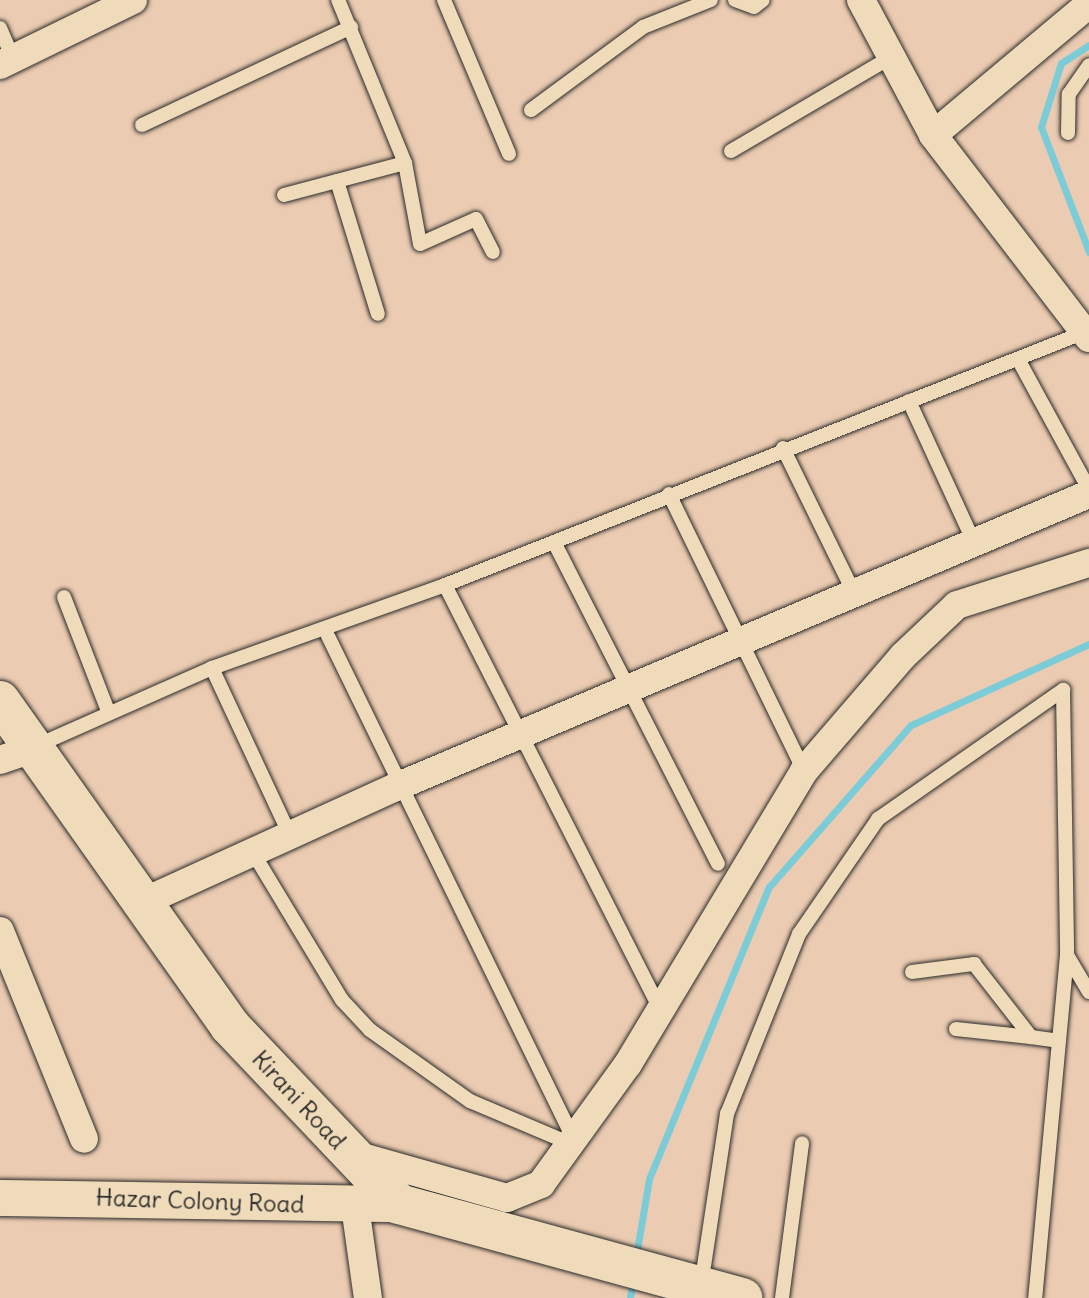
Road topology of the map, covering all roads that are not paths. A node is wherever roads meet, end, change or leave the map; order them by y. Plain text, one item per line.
1 (133, 0) edge
2 (338, 0) edge
3 (444, 0) edge
4 (711, 0) edge
5 (735, 0) edge
6 (763, 0) edge
7 (861, 0) edge
8 (1089, 4) edge
9 (351, 27) junction
10 (0, 28) edge
11 (893, 56) junction
12 (6, 62) edge
13 (1089, 65) edge
14 (531, 110) dead end
15 (142, 125) dead end
16 (1068, 133) dead end
17 (933, 135) junction
18 (731, 151) dead end
19 (509, 154) dead end
20 (405, 163) junction
21 (337, 181) junction
22 (284, 195) dead end
23 (493, 252) dead end
24 (378, 314) dead end
25 (1087, 335) edge
26 (1018, 359) junction
27 (909, 401) junction
28 (783, 448) junction
29 (1089, 492) edge
30 (669, 494) junction
31 (554, 542) junction
32 (974, 542) junction
33 (1089, 563) edge
34 (445, 585) junction
35 (853, 591) junction
36 (64, 597) dead end
37 (328, 636) dead end
38 (738, 640) junction
39 (212, 668) junction
40 (629, 689) junction
41 (0, 701) edge
42 (108, 711) junction
43 (518, 735) junction
44 (14, 755) edge
45 (804, 771) junction
46 (396, 787) junction
47 (290, 835) junction
48 (252, 851) junction
49 (718, 864) dead end
50 (141, 903) junction
51 (0, 931) edge
52 (1067, 955) junction
53 (912, 972) dead end
54 (1089, 992) edge
55 (660, 1009) junction
56 (956, 1029) dead end
57 (1031, 1037) junction
58 (1058, 1041) junction
59 (84, 1139) dead end
60 (566, 1140) junction
61 (802, 1143) dead end
62 (348, 1153) junction
63 (0, 1198) edge
64 (399, 1204) junction
65 (355, 1206) junction
66 (704, 1266) dead end
67 (368, 1298) edge
68 (742, 1298) edge
69 (782, 1298) edge
70 (1035, 1298) edge

1 - 12 street
2 - 9 lane
3 - 19 lane
4 - 14 lane
5 - 6 lane
7 - 11 street
8 - 17 street
9 - 15 lane
9 - 20 lane
10 - 12 lane
11 - 17 street
11 - 18 lane
13 - 16 lane
17 - 25 street
20 - 21 lane
20 - 23 lane
21 - 22 lane
21 - 24 lane
25 - 26 lane
26 - 27 lane
26 - 29 lane
27 - 28 lane
27 - 32 lane
28 - 30 lane
28 - 35 lane
29 - 32 street
30 - 31 lane
30 - 38 lane
31 - 34 lane
31 - 40 lane
32 - 35 street
33 - 45 street
34 - 39 lane
34 - 43 lane
35 - 38 street
36 - 42 lane
37 - 46 lane
38 - 40 street
38 - 45 lane
39 - 42 lane
39 - 47 lane
40 - 43 street
40 - 49 lane
41 - 44 main road, Kirani Road
42 - 44 lane
43 - 46 street
43 - 55 lane
44 - 50 main road, Kirani Road
45 - 55 street
46 - 47 street
46 - 60 lane
47 - 48 street
48 - 50 street
48 - 60 lane
50 - 62 main road, Kirani Road
51 - 59 street
52 - 54 lane
52 - 58 lane
52 - 66 lane
53 - 57 lane
55 - 60 street
56 - 57 lane
57 - 58 lane
58 - 70 lane
60 - 62 street
61 - 69 lane
62 - 64 main road, Kirani Road
63 - 65 street, Hazar Colony Road
64 - 65 street, Hazar Colony Road
64 - 68 main road
65 - 67 street

